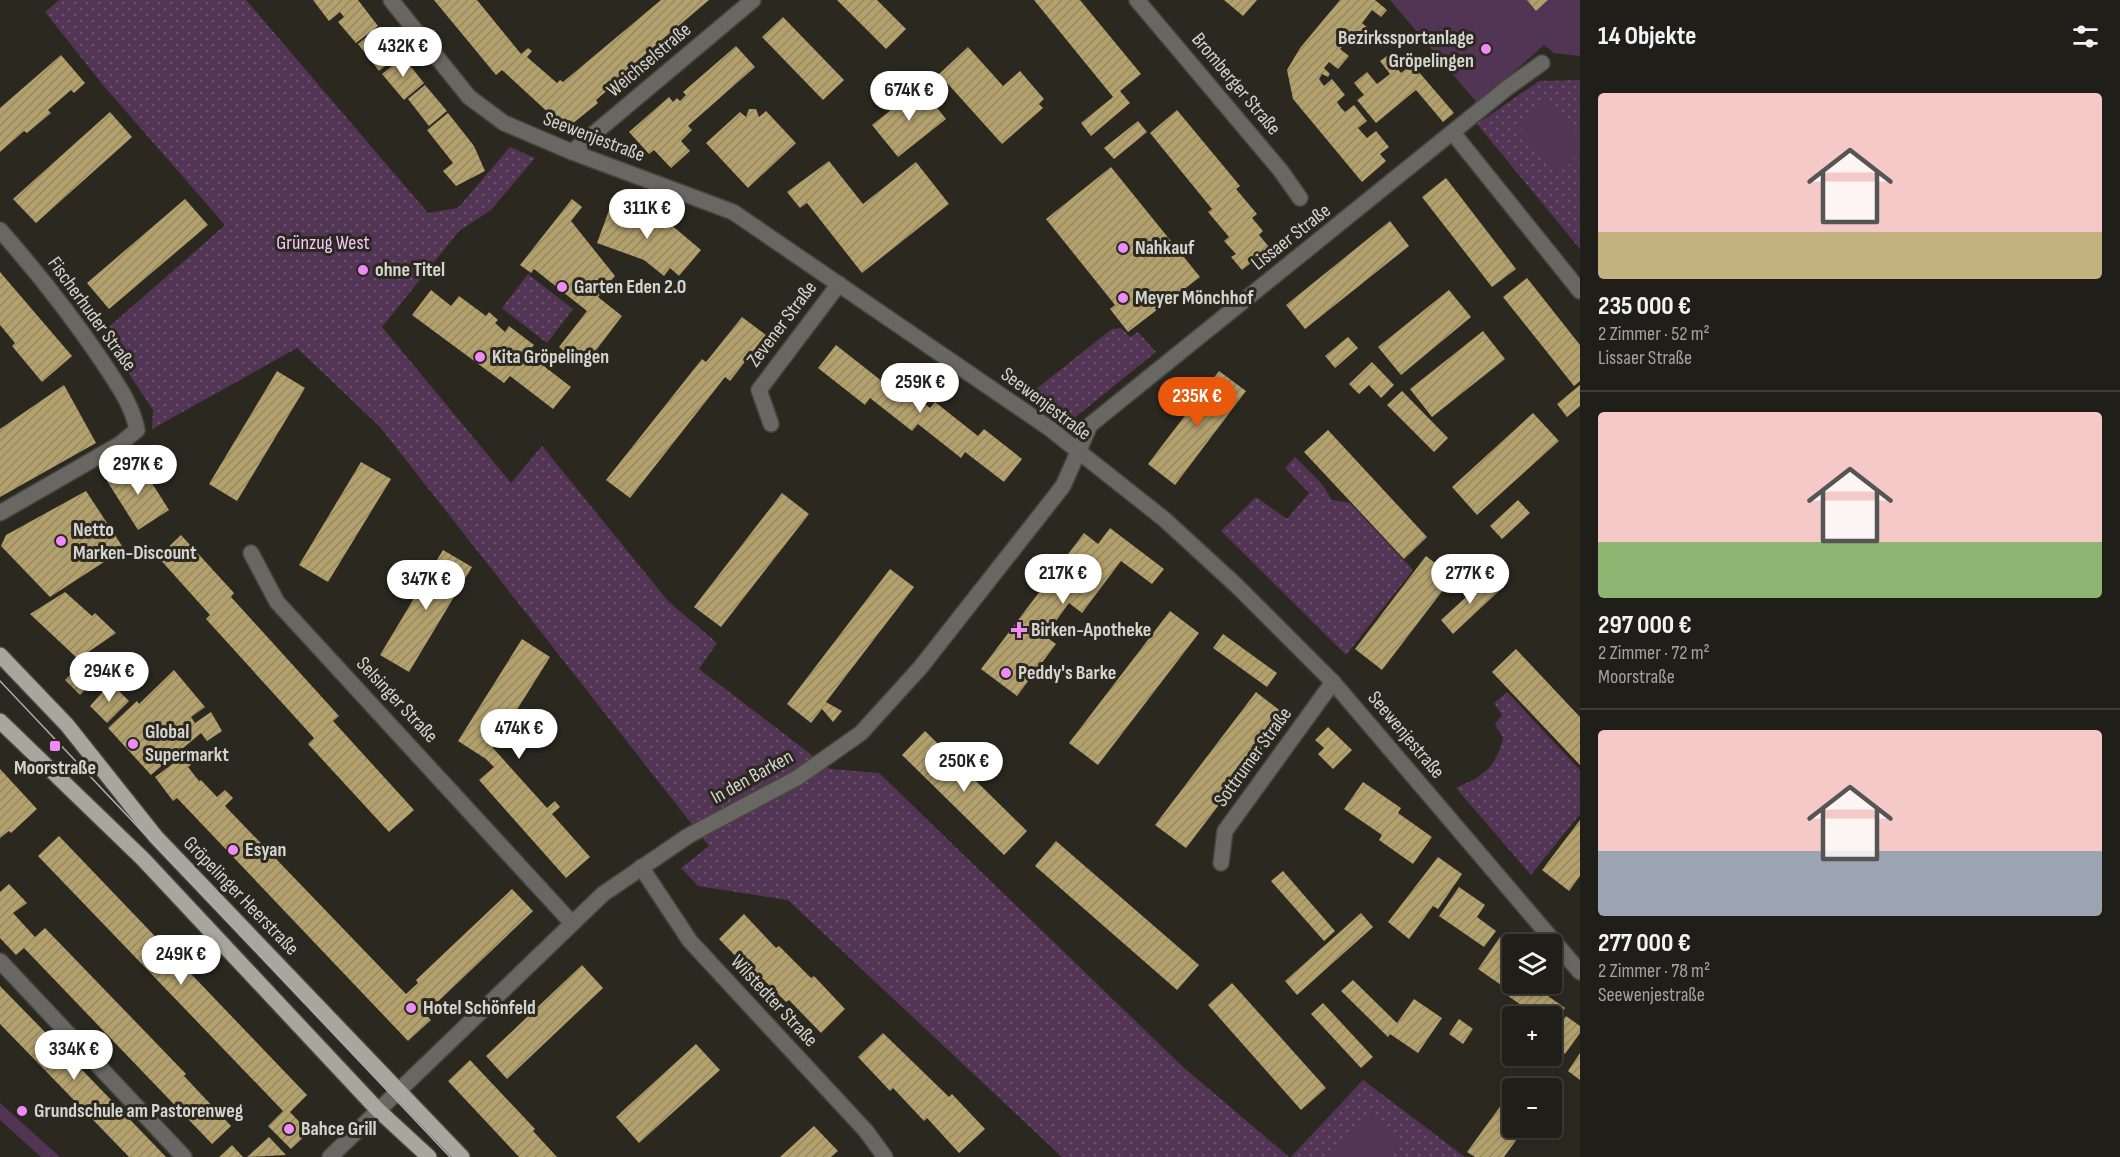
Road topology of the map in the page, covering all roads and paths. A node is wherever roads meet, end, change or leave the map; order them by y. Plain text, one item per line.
1 (391, 0) edge
2 (753, 0) edge
3 (1137, 0) edge
4 (1542, 63) dead end
5 (1453, 133) junction
6 (572, 152) junction
7 (1300, 198) dead end
8 (0, 231) edge
9 (839, 284) junction
10 (1580, 291) edge
11 (771, 424) dead end
12 (1078, 453) junction
13 (0, 513) edge
14 (251, 553) dead end
15 (0, 655) edge
16 (1334, 682) junction
17 (0, 721) edge
18 (1221, 863) dead end
19 (641, 867) junction
20 (571, 922) junction
21 (0, 961) edge
22 (1580, 972) edge
23 (398, 1090) junction
24 (378, 1110) junction
25 (184, 1157) edge
26 (330, 1157) edge
27 (429, 1157) edge
28 (462, 1157) edge
29 (885, 1157) edge

1 - 6 street, Seewenjestraße
2 - 6 street, Weichselstraße
3 - 7 street, Bromberger Straße
4 - 5 street, Lissaer Straße
5 - 10 street
5 - 12 street, Lissaer Straße
6 - 9 street, Seewenjestraße
8 - 13 street, Fischerhuder Straße
9 - 11 street, Zevener Straße
9 - 12 street, Seewenjestraße
12 - 16 street, Seewenjestraße
12 - 19 street, In den Barken
14 - 20 street, Selsinger Straße
15 - 23 main road, Gröpelinger Heerstraße
16 - 18 street, Sottrumer Straße
16 - 22 street, Seewenjestraße
17 - 24 main road
19 - 20 street, In den Barken
19 - 29 street, Wilstedter Straße
20 - 23 street, In den Barken
21 - 25 street
23 - 24 street, In den Barken
23 - 28 main road, Gröpelinger Heerstraße
24 - 26 street, In den Barken
24 - 27 main road

